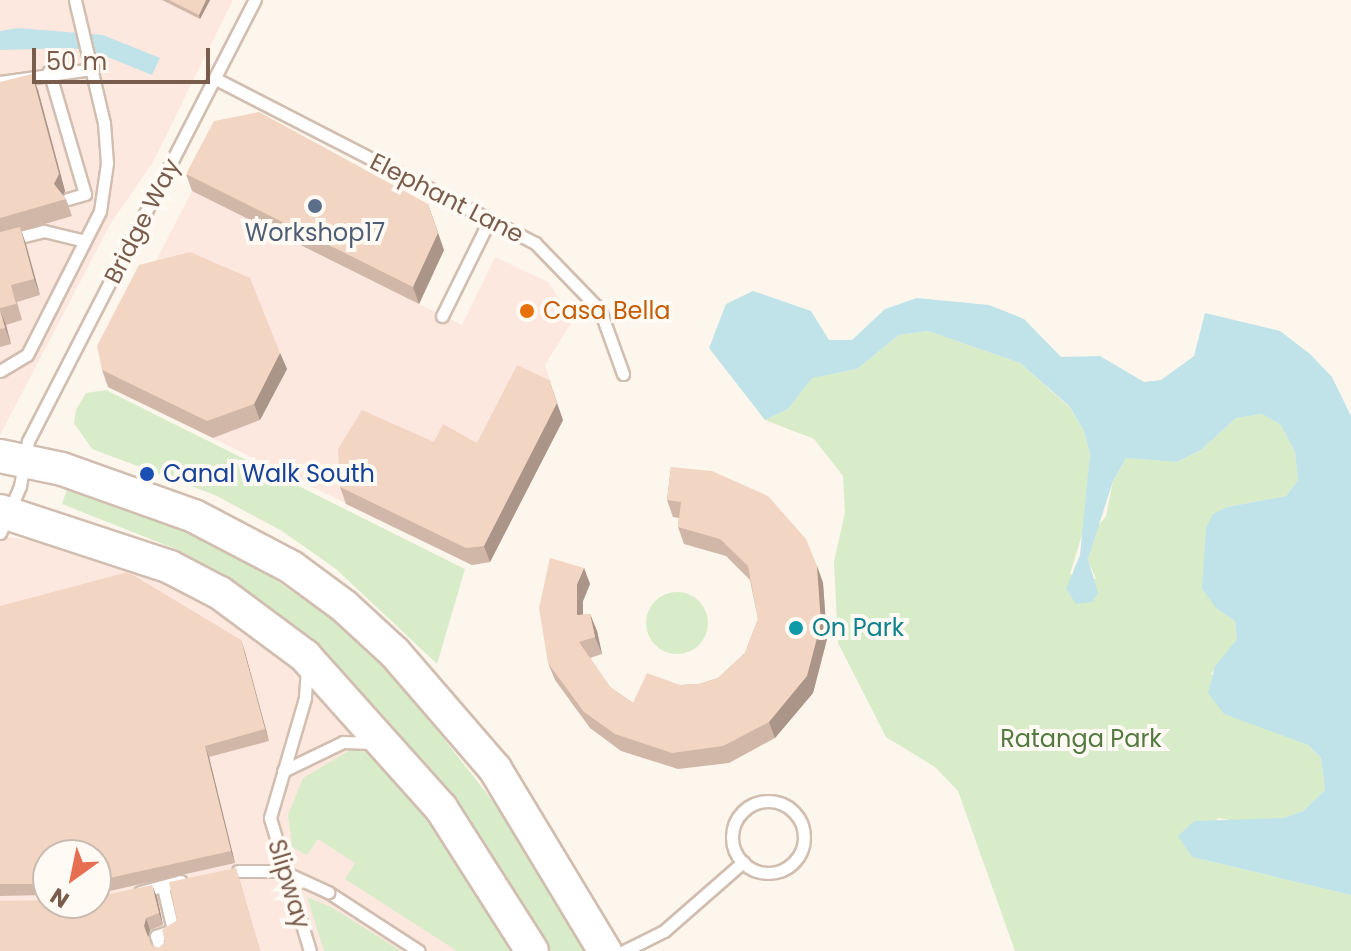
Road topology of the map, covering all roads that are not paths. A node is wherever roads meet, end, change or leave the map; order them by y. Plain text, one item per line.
1 (255, 0) edge
2 (76, 3) edge
3 (93, 69) junction
4 (49, 71) junction
5 (216, 79) junction
6 (0, 82) edge
7 (68, 199) edge
8 (490, 219) junction
9 (85, 241) junction
10 (0, 242) edge
11 (442, 316) dead end
12 (0, 371) edge
13 (623, 374) dead end
14 (12, 455) edge
15 (3, 519) edge
16 (305, 656) junction
17 (399, 756) junction
18 (283, 771) junction
19 (743, 862) junction
20 (223, 873) edge
21 (195, 878) edge
22 (163, 887) junction
23 (126, 894) edge
24 (159, 944) edge
25 (310, 951) edge
26 (419, 951) edge
27 (532, 951) edge
28 (605, 951) edge
29 (624, 951) edge

1 - 5 lane, Bridge Way
2 - 3 lane
3 - 4 lane
3 - 9 lane
4 - 6 lane
4 - 7 lane
5 - 8 lane, Elephant Lane
5 - 14 lane, Bridge Way
8 - 11 lane
8 - 13 lane, Elephant Lane
9 - 10 lane
9 - 12 lane
14 - 15 lane, Bridge Way
14 - 28 main road
15 - 16 main road
16 - 17 main road
16 - 18 lane, Slipway
17 - 18 lane
17 - 27 main road
18 - 25 lane, Slipway
19 - 19 lane
19 - 29 lane
20 - 26 lane, bridge
21 - 22 lane
22 - 23 lane
22 - 24 lane

